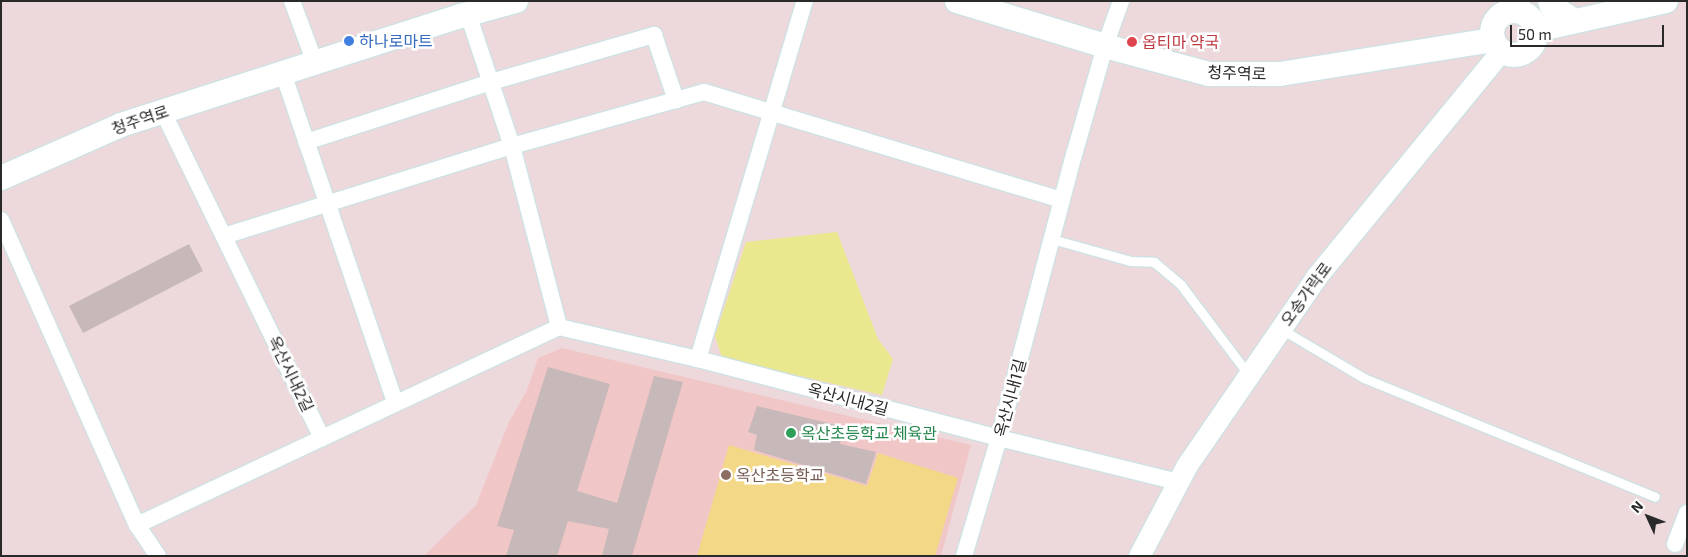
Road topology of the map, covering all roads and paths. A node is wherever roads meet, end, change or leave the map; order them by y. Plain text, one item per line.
1 (292, 1) edge
2 (516, 1) edge
3 (805, 1) edge
4 (957, 1) edge
5 (1121, 1) edge
6 (1550, 1) edge
7 (1666, 1) edge
8 (1518, 6) edge
9 (468, 14) junction
10 (1574, 20) junction
11 (1536, 30) junction
12 (1497, 45) junction
13 (1105, 46) junction
14 (315, 63) junction
15 (283, 73) junction
16 (491, 82) junction
17 (676, 100) junction
18 (163, 112) junction
19 (772, 112) junction
20 (306, 142) junction
21 (512, 146) junction
22 (1, 178) edge
23 (1062, 200) junction
24 (327, 204) junction
25 (1, 220) edge
26 (224, 236) junction
27 (1052, 239) junction
28 (559, 327) junction
29 (1280, 329) junction
30 (698, 359) junction
31 (1249, 375) junction
32 (395, 402) junction
33 (322, 438) junction
34 (1000, 438) junction
35 (1178, 482) junction
36 (1655, 498) dead end
37 (1687, 513) edge
38 (137, 525) junction
39 (1675, 544) dead end
40 (158, 556) edge
41 (964, 556) edge
42 (1139, 556) edge

1 - 14 street
2 - 9 main road, 청주역로
3 - 19 street
4 - 13 main road, 청주역로
5 - 13 street, 옥산시내1길
6 - 10 main road
7 - 10 main road
8 - 11 main road
8 - 12 main road
9 - 14 main road, 청주역로
9 - 16 street
10 - 11 main road
11 - 12 main road
12 - 13 main road, 청주역로
12 - 29 street, 오송가락로
13 - 23 street, 옥산시내1길
14 - 15 main road, 청주역로
15 - 18 main road, 청주역로
15 - 20 street
16 - 17 street
16 - 20 street
16 - 21 street
17 - 19 street
17 - 21 street
18 - 22 main road, 청주역로
18 - 26 street, 옥산시내2길
19 - 23 street
19 - 30 street
20 - 24 street
21 - 24 street
21 - 28 street
23 - 27 street, 옥산시내1길
24 - 26 street
24 - 32 street
25 - 38 street
26 - 33 street, 옥산시내2길
27 - 31 lane
27 - 34 street, 옥산시내1길
28 - 30 street, 옥산시내2길
28 - 32 street
29 - 31 street, 오송가락로
29 - 36 lane
30 - 34 street, 옥산시내2길
31 - 35 street, 오송가락로
32 - 33 street
33 - 38 street
34 - 35 street, 옥산시내2길
34 - 41 street, 옥산시내1길
35 - 42 street, 오송가락로
37 - 39 street
38 - 40 street

